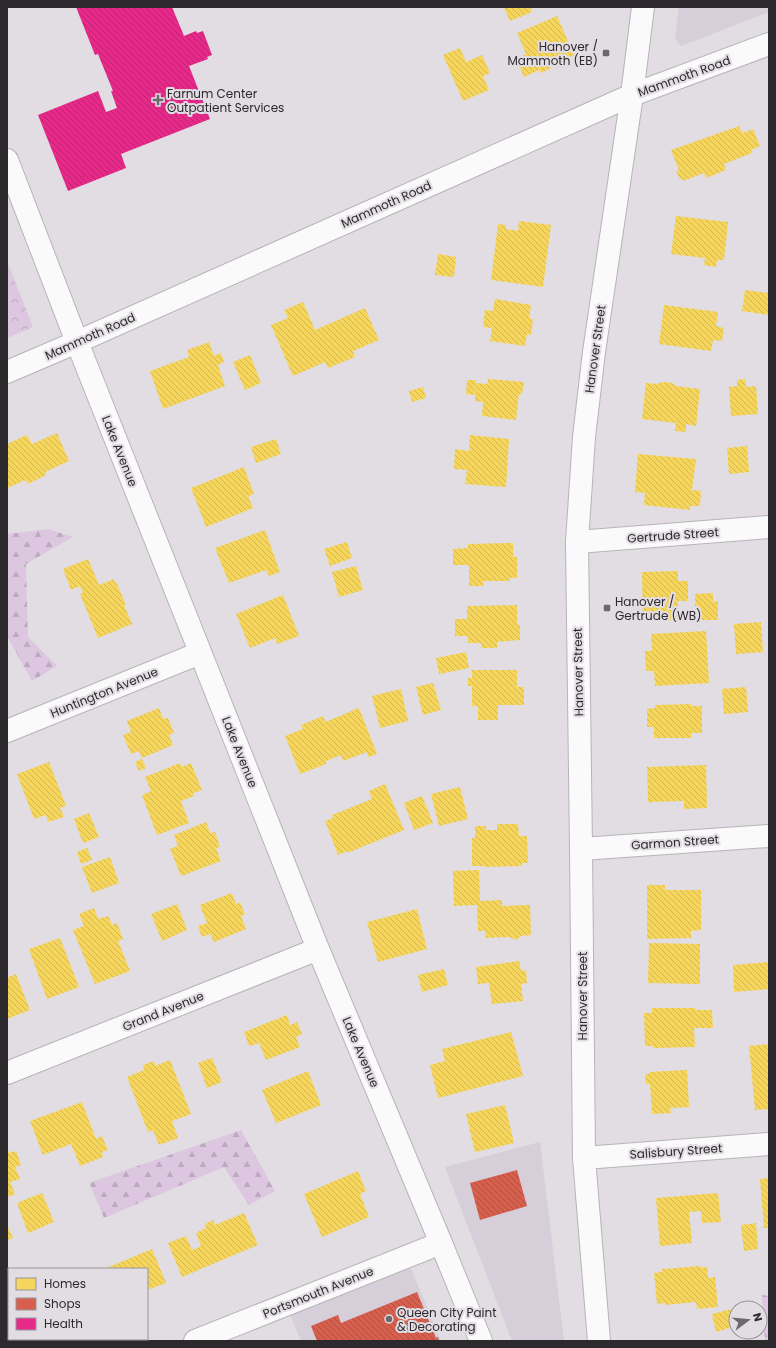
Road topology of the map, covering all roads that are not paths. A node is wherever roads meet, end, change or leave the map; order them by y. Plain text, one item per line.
1 (643, 7) edge
2 (769, 44) edge
3 (632, 94) junction
4 (7, 160) edge
5 (77, 342) junction
6 (7, 372) edge
7 (769, 527) edge
8 (577, 542) junction
9 (200, 653) junction
10 (7, 731) edge
11 (769, 836) edge
12 (581, 849) junction
13 (318, 949) junction
14 (7, 1073) edge
15 (769, 1144) edge
16 (584, 1158) junction
17 (441, 1242) junction
18 (195, 1341) edge
19 (481, 1341) edge
20 (599, 1341) edge

1 - 3 street, Hanover Street
2 - 3 street, Mammoth Road
3 - 5 street, Mammoth Road
3 - 8 street, Hanover Street
4 - 5 street, Lake Avenue
5 - 6 street, Mammoth Road
5 - 9 street, Lake Avenue
7 - 8 street, Gertrude Street
8 - 12 street, Hanover Street
9 - 10 street, Huntington Avenue
9 - 13 street, Lake Avenue
11 - 12 street, Garmon Street
12 - 16 street, Hanover Street
13 - 14 street, Grand Avenue
13 - 17 street, Lake Avenue
15 - 16 street, Salisbury Street
16 - 20 street, Hanover Street
17 - 18 street, Portsmouth Avenue
17 - 19 street, Lake Avenue

